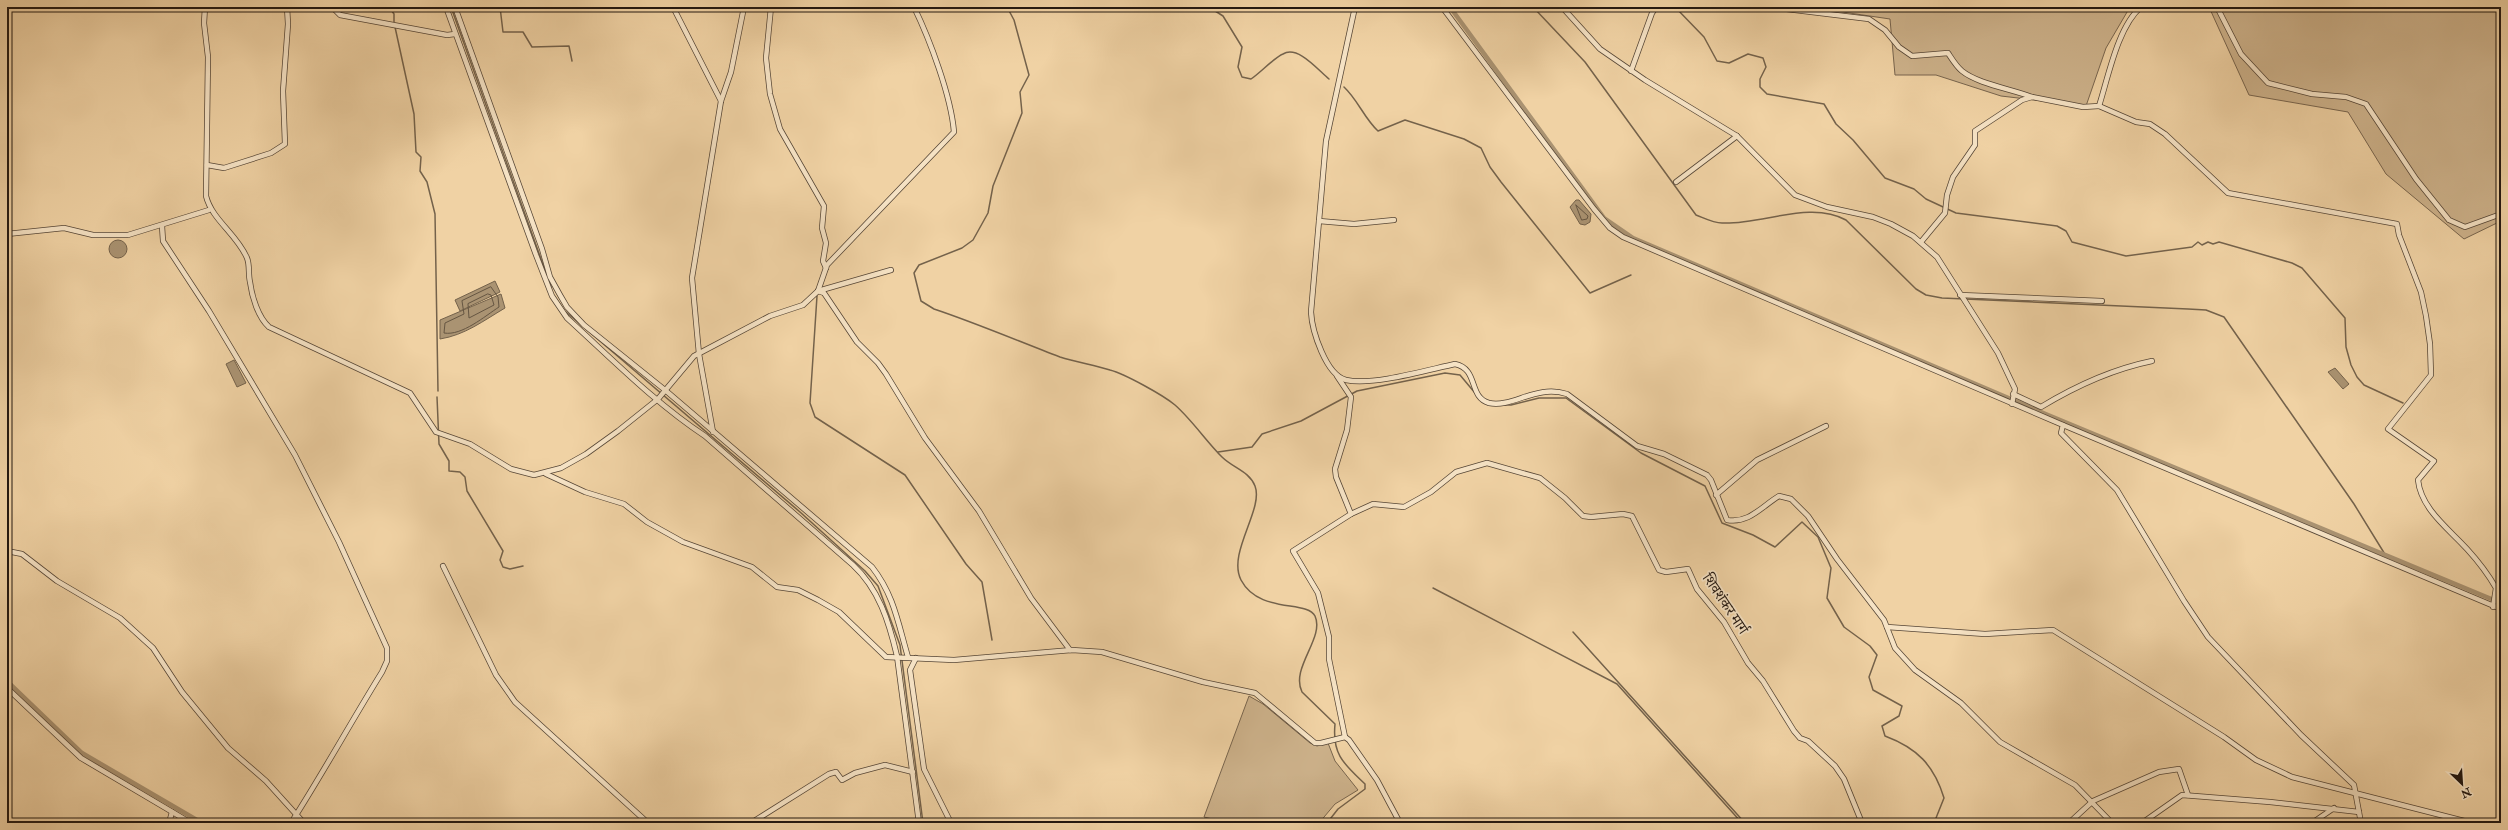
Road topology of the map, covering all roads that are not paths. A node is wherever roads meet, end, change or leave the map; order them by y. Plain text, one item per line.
1 (205, 7) edge
2 (287, 7) edge
3 (332, 7) edge
4 (446, 7) edge
5 (455, 7) edge
6 (674, 7) edge
7 (744, 7) edge
8 (771, 7) edge
9 (914, 7) edge
10 (1355, 7) edge
11 (1442, 7) edge
12 (1562, 7) edge
13 (1656, 7) edge
14 (1770, 7) edge
15 (2140, 7) edge
16 (2217, 7) edge
17 (455, 34) junction
18 (1631, 71) junction
19 (2032, 97) junction
20 (721, 101) junction
21 (2099, 106) junction
22 (1737, 136) junction
23 (207, 165) junction
24 (1676, 182) dead end
25 (209, 210) junction
26 (2501, 214) edge
27 (1394, 220) dead end
28 (1319, 221) junction
29 (162, 226) junction
30 (7, 234) edge
31 (1921, 242) junction
32 (826, 268) junction
33 (891, 270) dead end
34 (818, 291) junction
35 (1962, 298) junction
36 (2102, 300) dead end
37 (699, 354) junction
38 (2152, 361) dead end
39 (1335, 373) junction
40 (664, 390) junction
41 (658, 399) junction
42 (2012, 399) junction
43 (2063, 425) junction
44 (1826, 426) dead end
45 (713, 432) junction
46 (546, 474) junction
47 (1716, 495) junction
48 (1351, 514) junction
49 (7, 551) edge
50 (443, 566) dead end
51 (2494, 606) junction
52 (2501, 609) edge
53 (1887, 627) junction
54 (1070, 650) junction
55 (902, 656) junction
56 (916, 658) junction
57 (7, 688) edge
58 (1345, 737) junction
59 (913, 772) junction
60 (2357, 793) junction
61 (2188, 795) junction
62 (2093, 801) junction
63 (2334, 808) junction
64 (172, 812) junction
65 (2359, 812) junction
66 (296, 816) junction
67 (169, 823) edge
68 (191, 823) edge
69 (291, 823) edge
70 (304, 823) edge
71 (648, 823) edge
72 (751, 823) edge
73 (919, 823) edge
74 (951, 823) edge
75 (1400, 823) edge
76 (1862, 823) edge
77 (2069, 823) edge
78 (2112, 823) edge
79 (2142, 823) edge
80 (2312, 823) edge
81 (2361, 823) edge
82 (2472, 823) edge

1 - 23 street
2 - 23 street
3 - 17 street
4 - 17 street
5 - 40 street
6 - 20 street
7 - 20 street
8 - 32 street
9 - 32 street
10 - 28 street
11 - 42 street
12 - 18 street
13 - 18 street
14 - 19 street
15 - 21 street
16 - 26 street
17 - 41 street
18 - 22 street
19 - 21 street
19 - 31 street
20 - 37 street
21 - 51 street
22 - 24 street
22 - 31 street
23 - 25 street
25 - 29 street
25 - 46 street
27 - 28 street
28 - 39 street
29 - 30 street
29 - 66 street
31 - 35 street
32 - 34 street
33 - 34 street
34 - 37 street
34 - 54 street
35 - 36 street
35 - 42 street
37 - 40 street
37 - 45 street
38 - 42 street
39 - 47 street
39 - 48 street
40 - 41 street
40 - 45 street
41 - 46 street
41 - 55 street
42 - 43 street
43 - 51 street
43 - 60 street
44 - 47 street
45 - 55 street
46 - 55 street
47 - 53 street
48 - 58 street
48 - 76 street, शिवशंकर मार्ग
49 - 66 street
50 - 71 street
51 - 52 street
53 - 60 street
53 - 62 street
54 - 56 street
54 - 58 street
55 - 56 street
55 - 59 street
56 - 74 street
57 - 64 street
58 - 75 street
59 - 72 street
59 - 73 street
60 - 65 street
60 - 82 street
61 - 62 street
61 - 63 street
61 - 79 street
62 - 77 street
62 - 78 street
63 - 65 street
63 - 80 street
64 - 67 street
64 - 68 street
65 - 81 street
66 - 69 street
66 - 70 street

